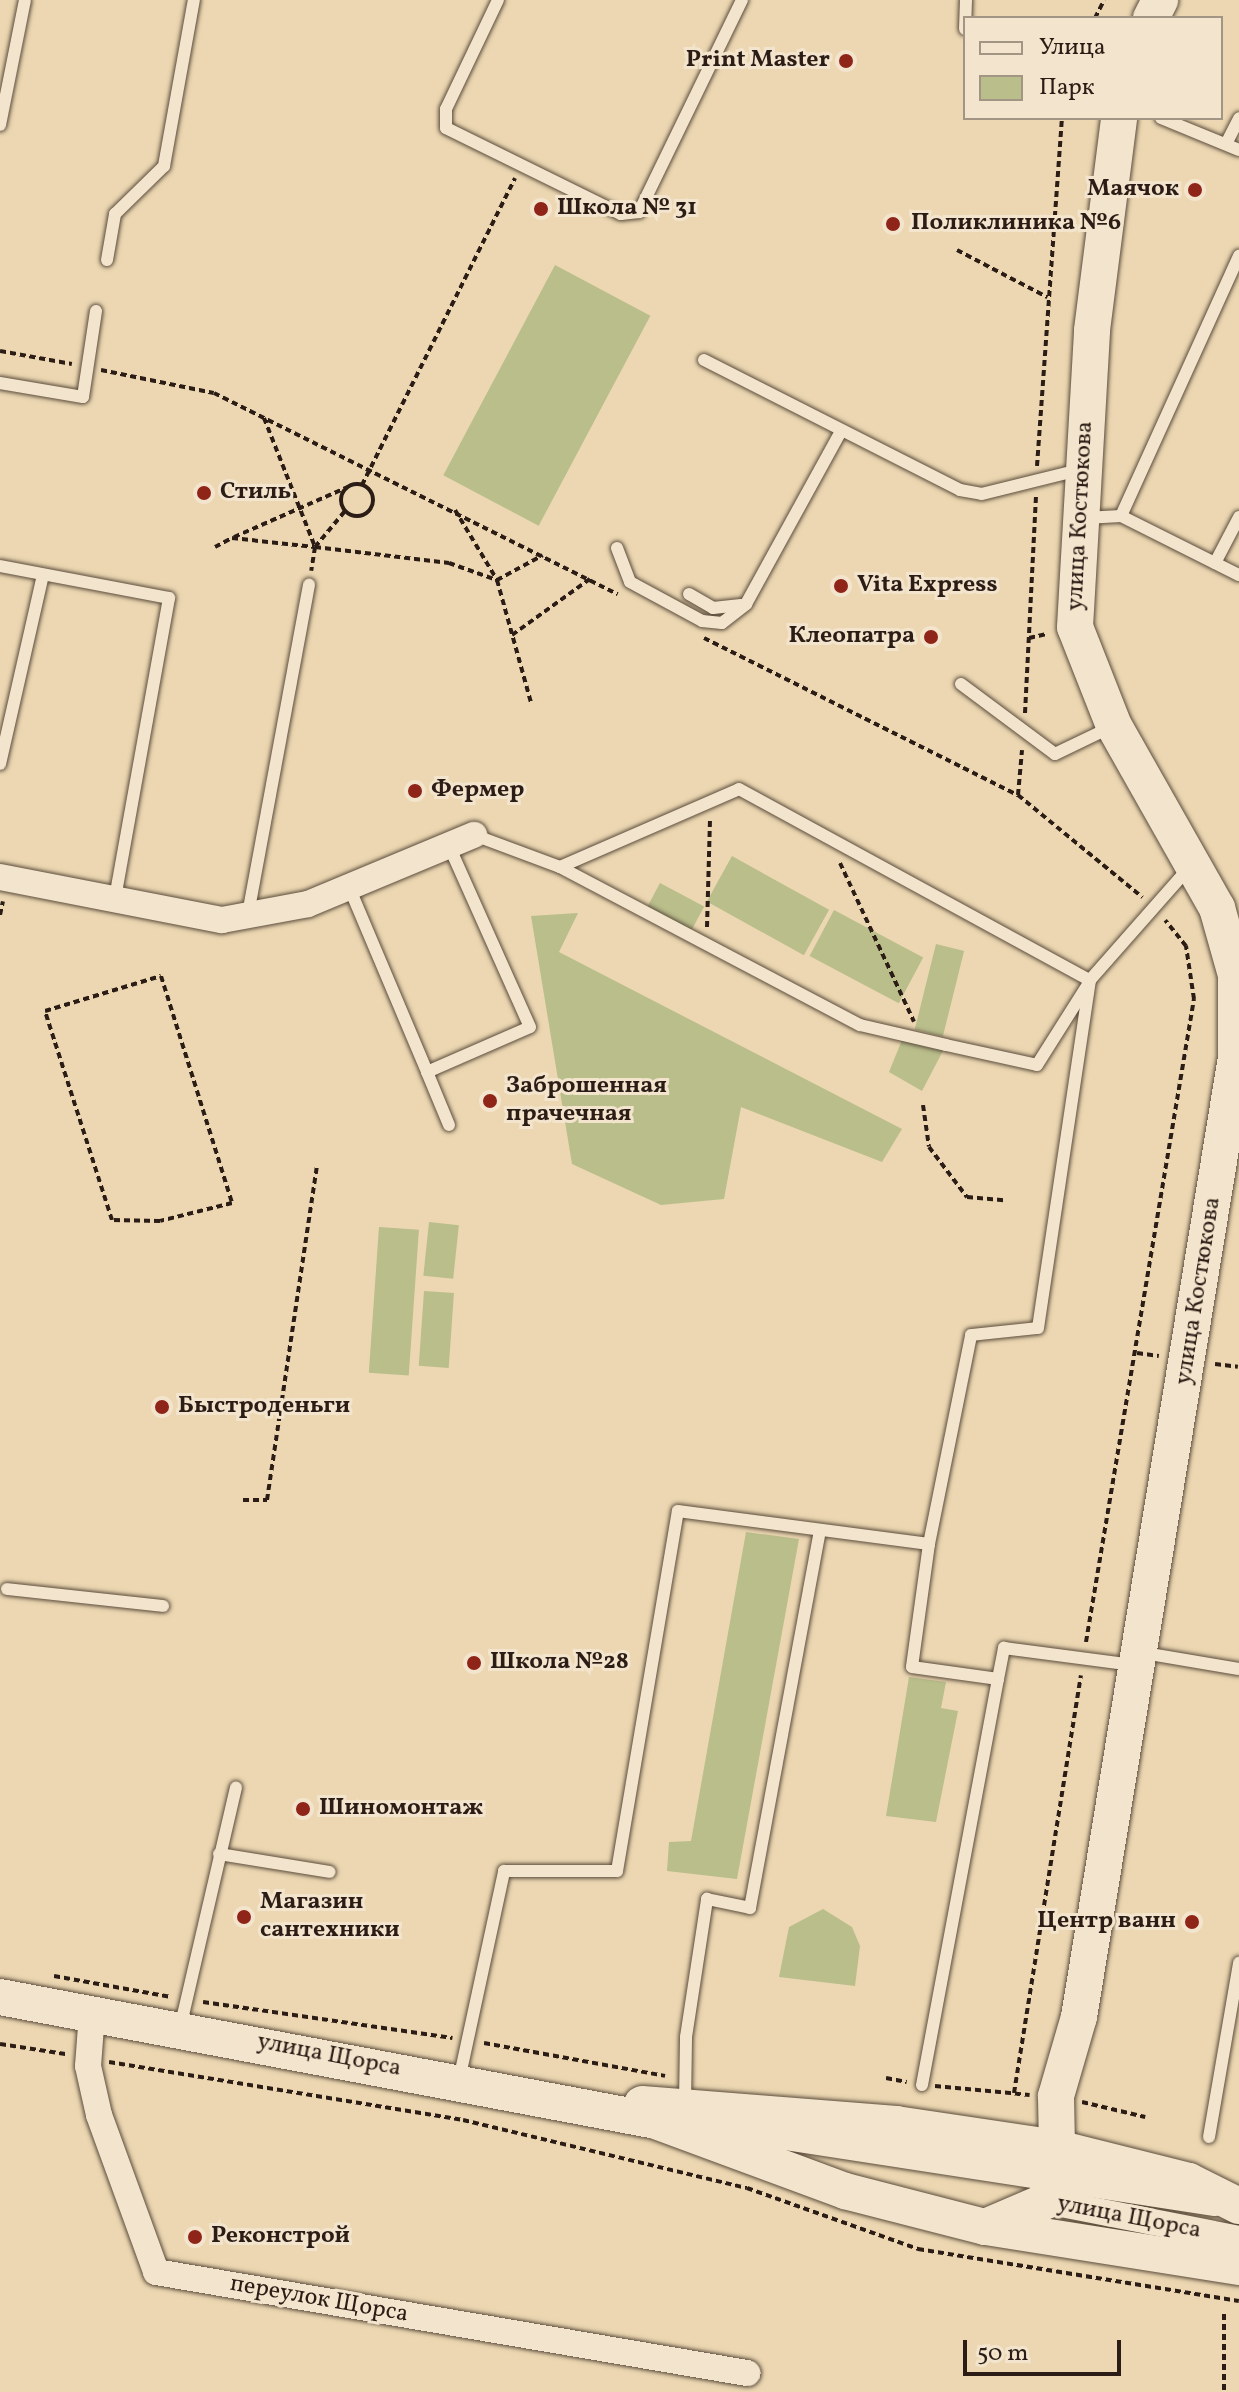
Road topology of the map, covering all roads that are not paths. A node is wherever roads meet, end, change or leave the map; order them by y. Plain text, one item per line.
1 (25, 0) edge
2 (194, 0) edge
3 (498, 0) edge
4 (742, 0) edge
5 (1239, 118) edge
6 (1119, 120) edge
7 (1166, 120) edge
8 (0, 125) edge
9 (1226, 144) junction
10 (1239, 150) edge
11 (1239, 256) edge
12 (107, 260) dead end
13 (96, 311) dead end
14 (704, 360) dead end
15 (0, 383) edge
16 (841, 431) junction
17 (1082, 470) junction
18 (1121, 516) junction
19 (1239, 517) edge
20 (1080, 519) junction
21 (617, 548) dead end
22 (1215, 563) junction
23 (0, 566) edge
24 (43, 575) junction
25 (1239, 575) edge
26 (309, 585) road end
27 (689, 594) dead end
28 (746, 604) junction
29 (961, 684) dead end
30 (1114, 726) junction
31 (0, 764) edge
32 (474, 835) joint
33 (449, 846) junction
34 (1193, 864) junction
35 (560, 867) junction
36 (0, 879) edge
37 (349, 887) junction
38 (115, 897) junction
39 (247, 918) junction
40 (1090, 980) junction
41 (427, 1072) junction
42 (449, 1125) dead end
43 (820, 1531) junction
44 (929, 1544) junction
45 (7, 1589) dead end
46 (163, 1606) dead end
47 (1141, 1660) junction
48 (1239, 1669) edge
49 (998, 1679) junction
50 (236, 1787) dead end
51 (219, 1854) junction
52 (330, 1872) dead end
53 (1239, 1963) edge
54 (5, 1999) edge
55 (92, 2013) junction
56 (183, 2014) junction
57 (458, 2080) junction
58 (922, 2085) dead end
59 (676, 2102) junction
60 (1209, 2137) dead end
61 (1051, 2175) junction
62 (1238, 2217) edge
63 (985, 2227) junction
64 (1239, 2267) edge
65 (747, 2373) dead end

1 - 8 lane
2 - 12 lane
3 - 4 lane
5 - 9 lane
6 - 17 main road, улица Костюкова
7 - 9 lane
9 - 10 lane
11 - 18 lane
13 - 15 lane
14 - 16 lane
16 - 17 lane
16 - 28 lane
17 - 20 main road, улица Костюкова
18 - 20 lane
18 - 22 lane
19 - 22 lane
20 - 30 main road, улица Костюкова
21 - 28 lane
22 - 25 lane
23 - 24 lane
24 - 31 lane
24 - 38 lane
26 - 39 lane
27 - 28 lane
29 - 30 lane
30 - 34 main road, улица Костюкова
32 - 33 street
32 - 35 lane
33 - 37 street
33 - 41 lane
34 - 40 lane
34 - 47 main road, улица Костюкова
35 - 40 lane
35 - 40 lane
36 - 38 street
37 - 39 street
37 - 41 lane
38 - 39 street
40 - 44 lane
41 - 42 lane
43 - 44 lane
43 - 57 lane
43 - 59 lane
44 - 49 lane
45 - 46 lane
47 - 48 lane
47 - 49 lane
47 - 61 main road, улица Костюкова
49 - 58 lane
50 - 51 lane
51 - 52 lane
51 - 56 lane
53 - 60 lane
54 - 55 main road, улица Щорса
55 - 56 main road, улица Щорса
55 - 65 street, переулок Щорса
56 - 57 main road, улица Щорса
57 - 59 main road, улица Щорса
59 - 61 main road, улица Щорса
59 - 63 main road
61 - 62 street, улица Щорса
61 - 62 main road, улица Щорса
61 - 63 main road, улица Щорса
63 - 64 main road

